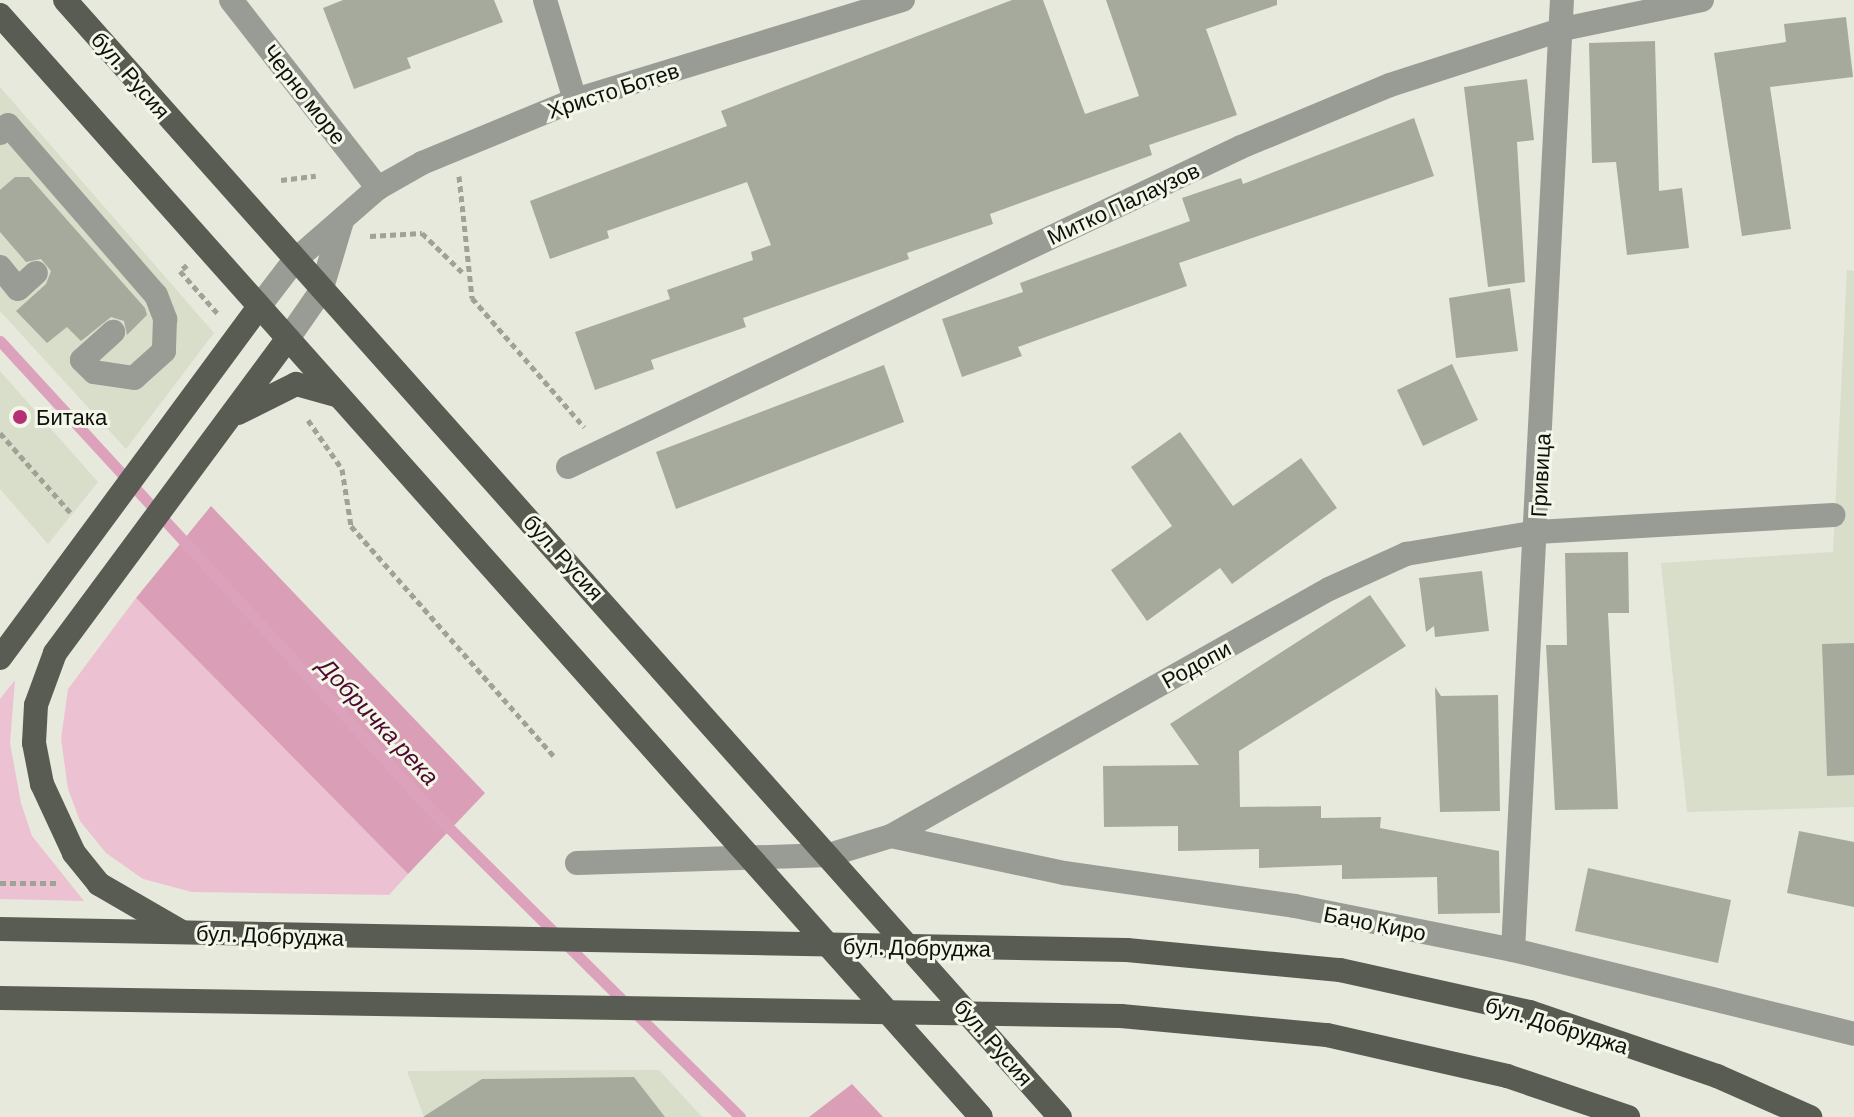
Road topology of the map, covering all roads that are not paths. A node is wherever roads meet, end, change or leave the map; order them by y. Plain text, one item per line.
1 (65, 0) edge
2 (231, 0) edge
3 (545, 0) edge
4 (903, 0) edge
5 (1562, 0) edge
6 (1702, 0) edge
7 (0, 15) edge
8 (1563, 29) junction
9 (575, 100) junction
10 (0, 133) edge
11 (378, 188) junction
12 (342, 221) junction
13 (294, 261) junction
14 (0, 267) edge
15 (36, 273) dead end
16 (321, 291) junction
17 (258, 308) junction
18 (113, 332) dead end
19 (287, 340) junction
20 (337, 395) junction
21 (218, 429) junction
22 (568, 467) dead end
23 (1834, 515) dead end
24 (1537, 532) junction
25 (0, 658) edge
26 (891, 836) junction
27 (829, 855) junction
28 (756, 861) junction
29 (577, 863) dead end
30 (0, 929) edge
31 (182, 932) junction
32 (1513, 950) junction
33 (0, 998) edge
34 (1854, 1034) edge
35 (981, 1117) edge
36 (1060, 1117) edge
37 (1628, 1117) edge
38 (1810, 1117) edge

1 - 13 main road, бул. Русия
2 - 11 street, Черно море
3 - 9 street
4 - 9 street, Христо Ботев
5 - 8 street, Гривица
6 - 8 street, Митко Палаузов
7 - 17 main road
8 - 22 street, Митко Палаузов
8 - 24 street, Гривица
9 - 11 street, Христо Ботев
10 - 18 street
11 - 12 street, Христо Ботев
12 - 13 street, Христо Ботев
12 - 16 street
13 - 16 main road, бул. Русия
13 - 17 street, Христо Ботев
14 - 15 street
16 - 19 street
16 - 27 main road, бул. Русия
17 - 19 main road
17 - 25 main road
19 - 20 main road
19 - 21 main road
20 - 21 main road
20 - 28 main road
21 - 31 main road
23 - 24 street, Родопи
24 - 26 street, Родопи
24 - 32 street, Гривица
26 - 27 street, Родопи
26 - 32 street, Бачо Киро
27 - 28 street, Родопи
27 - 36 main road, бул. Русия
28 - 29 street, Родопи
28 - 35 main road
30 - 31 main road, бул. Добруджа
31 - 38 main road, бул. Добруджа
32 - 34 street, Бачо Киро
33 - 37 main road

